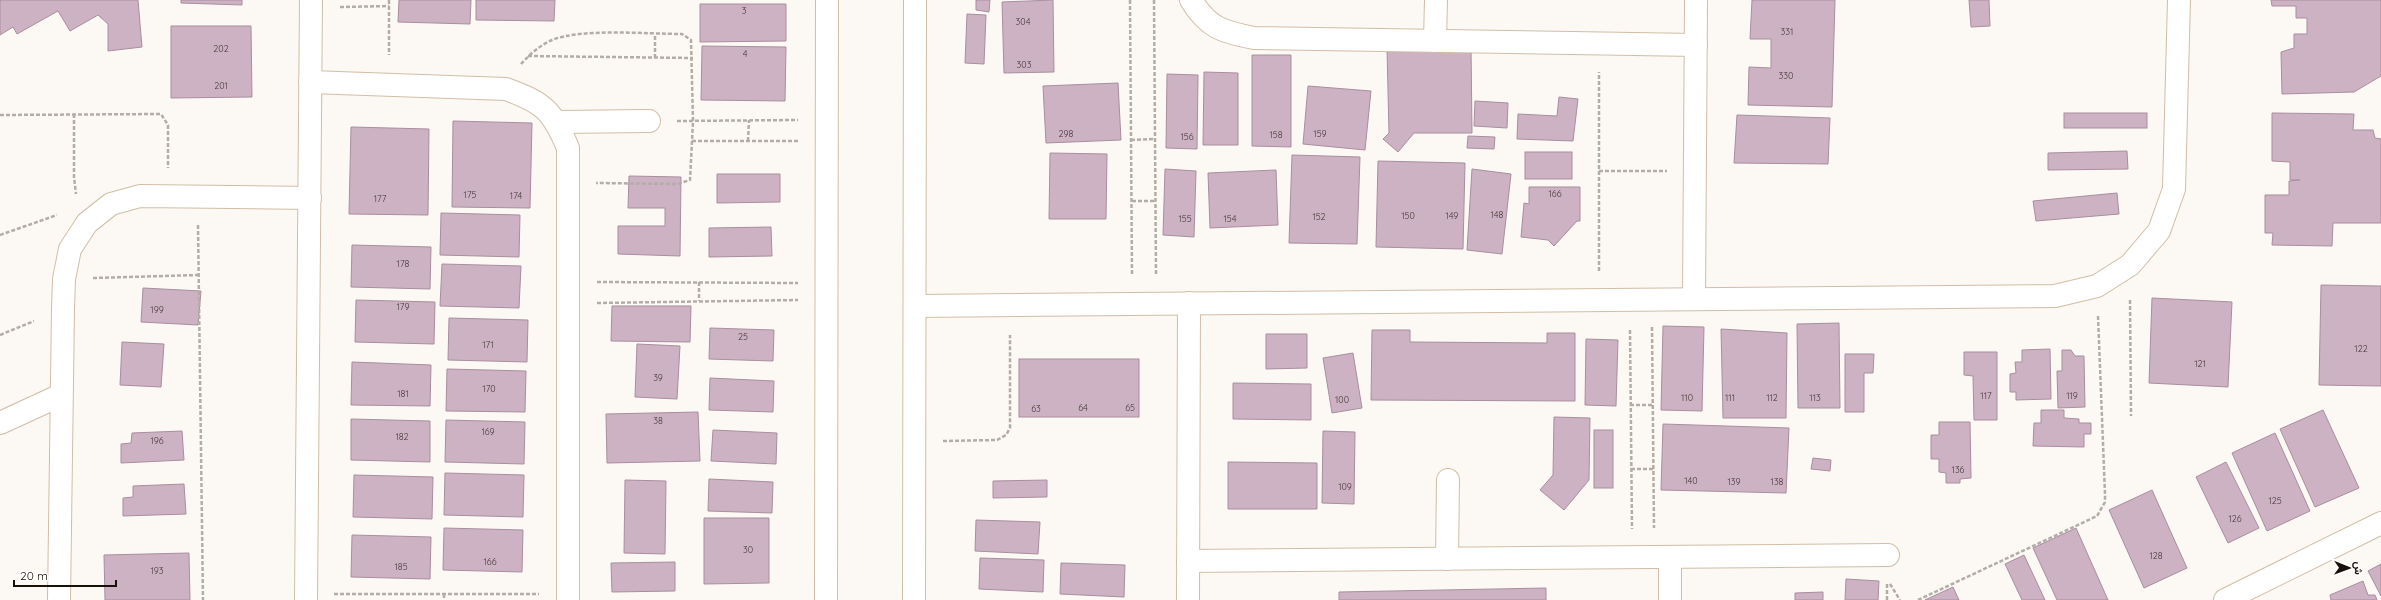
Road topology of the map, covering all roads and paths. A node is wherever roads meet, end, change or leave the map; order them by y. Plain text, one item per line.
1 (389, 0) edge
2 (827, 0) edge
3 (915, 0) edge
4 (1130, 0) edge
5 (1154, 0) edge
6 (1191, 0) edge
7 (1436, 0) edge
8 (1696, 0) edge
9 (2179, 0) edge
10 (311, 4) edge
11 (389, 6) junction
12 (655, 34) dead end
13 (1435, 41) junction
14 (1599, 44) junction
15 (1696, 45) junction
16 (528, 56) dead end
17 (655, 58) junction
18 (693, 58) dead end
19 (310, 82) junction
20 (390, 84) junction
21 (74, 114) junction
22 (0, 115) edge
23 (748, 120) junction
24 (827, 120) junction
25 (649, 121) joint
26 (557, 122) junction
27 (1155, 139) junction
28 (1131, 140) junction
29 (692, 141) dead end
30 (748, 141) junction
31 (827, 141) junction
32 (1695, 170) junction
33 (1599, 171) junction
34 (168, 196) junction
35 (198, 197) junction
36 (310, 198) junction
37 (1132, 201) junction
38 (1155, 201) junction
39 (83, 215) junction
40 (0, 235) edge
41 (2130, 265) junction
42 (199, 275) junction
43 (64, 279) junction
44 (568, 282) junction
45 (699, 282) junction
46 (2097, 286) junction
47 (827, 291) junction
48 (1630, 299) junction
49 (1652, 299) junction
50 (1694, 299) junction
51 (1598, 300) junction
52 (699, 301) junction
53 (568, 303) junction
54 (1189, 303) junction
55 (1010, 304) junction
56 (1132, 304) junction
57 (1156, 304) junction
58 (915, 306) junction
59 (63, 309) junction
60 (0, 335) edge
61 (61, 395) junction
62 (1630, 405) junction
63 (1653, 405) junction
64 (2130, 416) dead end
65 (0, 423) edge
66 (914, 441) junction
67 (1654, 469) junction
68 (1631, 470) junction
69 (1448, 480) dead end
70 (2381, 523) edge
71 (1888, 555) dead end
72 (1662, 557) junction
73 (1632, 558) junction
74 (1447, 559) junction
75 (1188, 561) junction
76 (1887, 579) dead end
77 (444, 594) junction
78 (306, 597) edge
79 (568, 597) edge
80 (59, 600) edge
81 (203, 600) edge
82 (444, 600) edge
83 (826, 600) edge
84 (914, 600) edge
85 (1188, 600) edge
86 (1670, 600) edge
87 (1900, 600) edge
88 (1918, 600) edge
89 (2225, 600) edge

1 - 11 path
2 - 24 street
3 - 58 street
4 - 28 path
5 - 27 path
6 - 13 street
7 - 13 street
8 - 15 street
9 - 41 street
10 - 11 path
10 - 19 street
11 - 20 path
12 - 17 path
13 - 14 street
14 - 15 street
14 - 33 path
15 - 32 street
16 - 17 path
17 - 18 path
19 - 20 street
19 - 36 street
20 - 26 street
21 - 22 path
21 - 34 path
21 - 39 path
23 - 24 path
23 - 25 path
23 - 30 path
24 - 31 street
25 - 26 street
26 - 44 street
27 - 28 path
27 - 38 path
28 - 37 path
29 - 30 path
30 - 31 path
31 - 47 street
32 - 33 path
32 - 50 street
33 - 51 path
34 - 35 street
34 - 39 street
35 - 36 street
35 - 42 path
36 - 78 street
37 - 38 path
37 - 56 path
38 - 57 path
39 - 40 path
39 - 43 street
41 - 46 street
41 - 64 path
42 - 43 path
42 - 81 path
43 - 59 street
44 - 45 path
44 - 53 street
45 - 47 path
45 - 52 path
46 - 50 street
46 - 88 path
47 - 52 path
47 - 83 street
48 - 49 street
48 - 51 street
48 - 62 path
49 - 50 street
49 - 63 path
51 - 54 street
52 - 53 path
53 - 79 street
54 - 57 street
54 - 75 street
55 - 56 street
55 - 58 street
55 - 66 path
56 - 57 street
58 - 66 street
59 - 60 path
59 - 61 street
61 - 65 street
61 - 80 street
62 - 63 path
62 - 68 path
63 - 67 path
66 - 84 street
67 - 68 path
67 - 72 path
68 - 73 path
69 - 74 street
70 - 89 street
71 - 72 street
72 - 73 street
72 - 86 street
73 - 74 street
74 - 75 street
75 - 85 street
76 - 87 path
77 - 78 path
77 - 79 path
77 - 82 path

